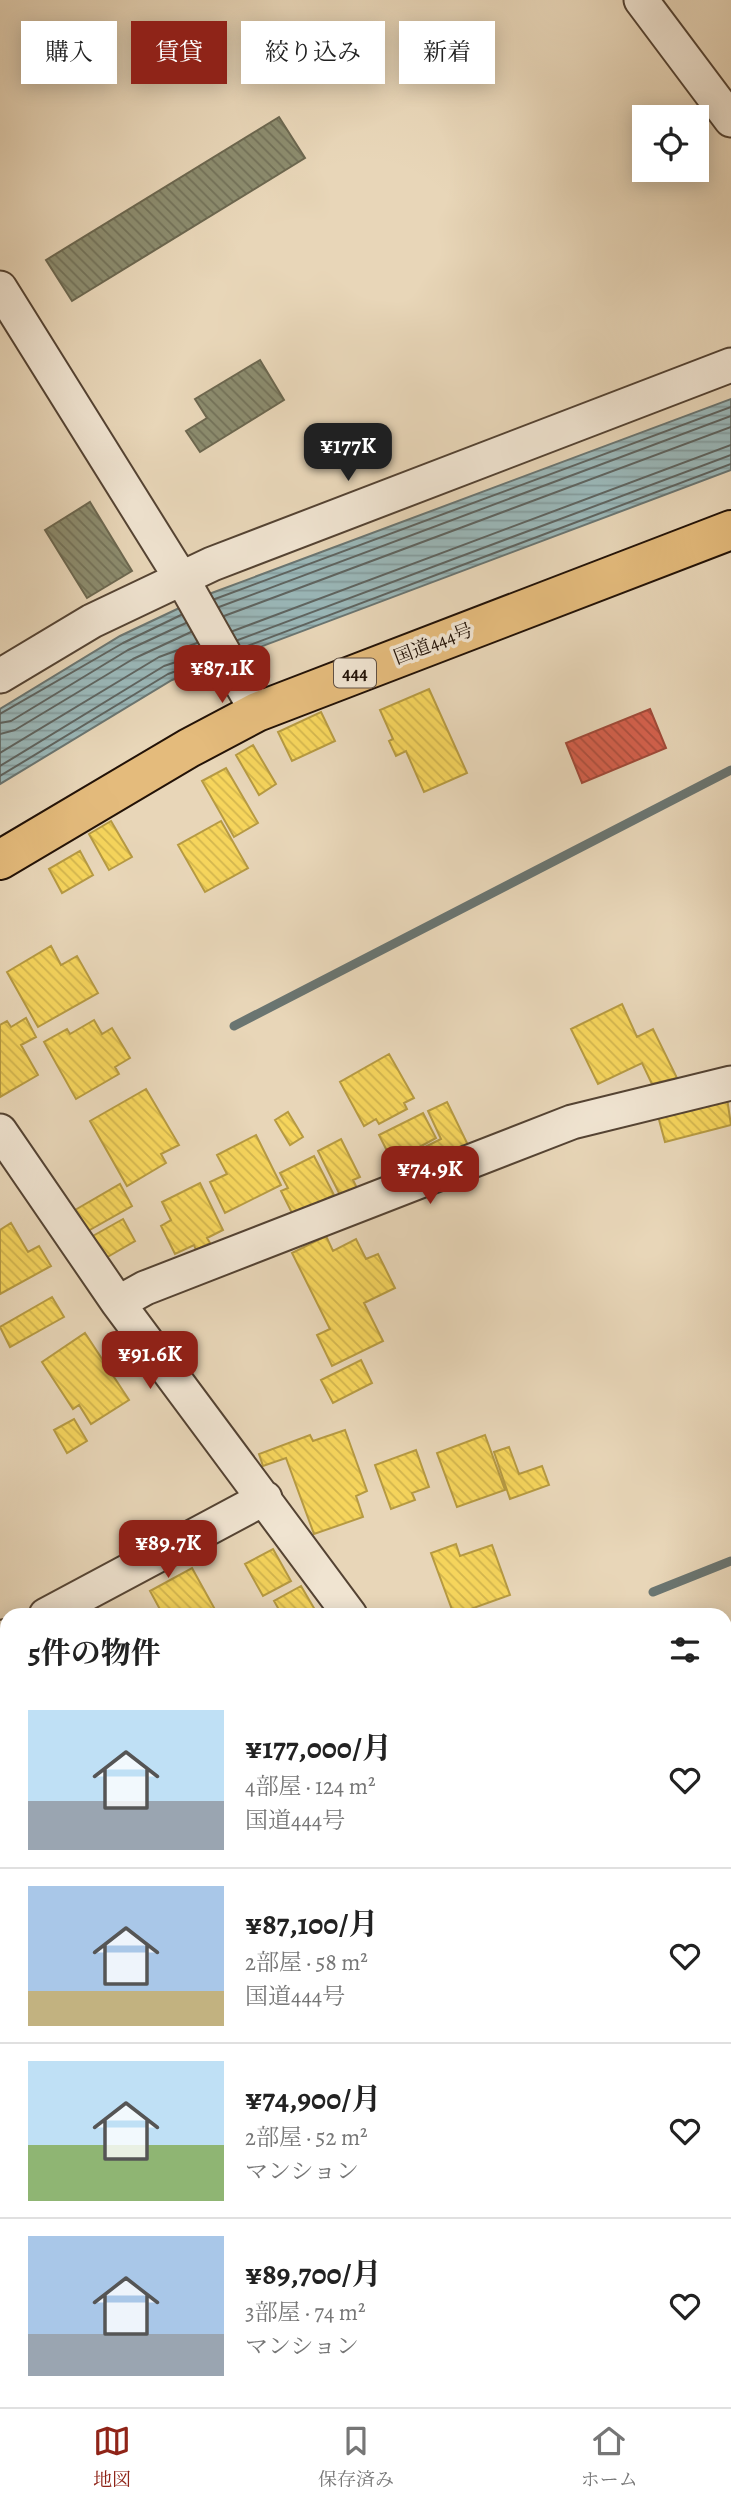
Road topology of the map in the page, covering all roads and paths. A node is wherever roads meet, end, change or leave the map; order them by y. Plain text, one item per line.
1 (641, 0) edge
2 (731, 120) edge
3 (0, 288) edge
4 (731, 365) edge
5 (731, 530) edge
6 (185, 584) junction
7 (0, 676) edge
8 (257, 712) junction
9 (0, 860) edge
10 (731, 1083) edge
11 (0, 1131) edge
12 (118, 1303) junction
13 (265, 1498) junction
14 (59, 1608) edge
15 (345, 1608) edge

1 - 2 street
3 - 6 street
4 - 6 street
5 - 8 highway, 国道444号 / 444
6 - 7 street
6 - 8 street
8 - 9 highway, 国道444号 / 444
10 - 12 street
11 - 12 street
12 - 13 street
13 - 14 street
13 - 15 street

